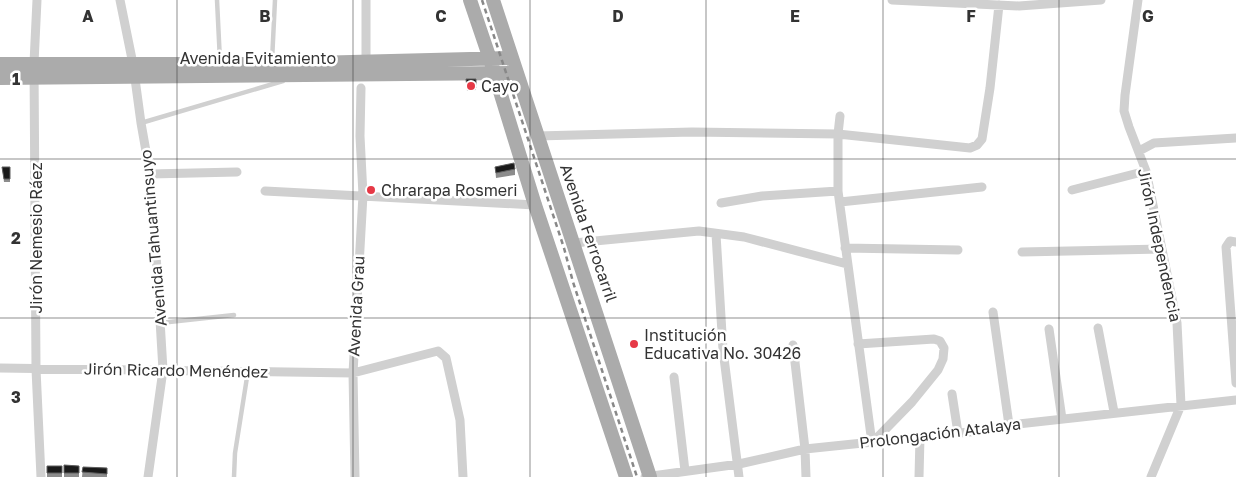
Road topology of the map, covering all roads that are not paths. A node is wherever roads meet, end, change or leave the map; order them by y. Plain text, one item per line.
1 (37, 0) edge
2 (120, 0) edge
3 (217, 0) edge
4 (275, 0) edge
5 (366, 0) edge
6 (470, 0) edge
7 (493, 0) edge
8 (892, 0) edge
9 (1101, 0) edge
10 (1138, 0) edge
11 (998, 5) junction
12 (512, 58) junction
13 (490, 59) junction
14 (366, 62) junction
15 (0, 64) edge
16 (34, 64) junction
17 (220, 64) junction
18 (272, 64) junction
19 (134, 70) junction
20 (516, 72) junction
21 (494, 73) junction
22 (301, 76) junction
23 (0, 78) edge
24 (35, 78) junction
25 (361, 88) dead end
26 (840, 116) dead end
27 (141, 123) junction
28 (838, 134) junction
29 (537, 136) junction
30 (1236, 138) edge
31 (1139, 151) junction
32 (1146, 171) junction
33 (238, 172) dead end
34 (150, 174) junction
35 (982, 187) dead end
36 (1072, 190) dead end
37 (265, 191) dead end
38 (838, 192) junction
39 (363, 195) junction
40 (840, 202) junction
41 (721, 203) dead end
42 (535, 205) junction
43 (716, 234) junction
44 (574, 243) junction
45 (1231, 243) edge
46 (845, 248) junction
47 (1162, 249) junction
48 (958, 250) dead end
49 (1022, 252) dead end
50 (847, 264) junction
51 (993, 312) dead end
52 (234, 315) dead end
53 (160, 323) junction
54 (1098, 328) dead end
55 (1049, 329) dead end
56 (858, 344) junction
57 (793, 345) dead end
58 (0, 368) edge
59 (36, 368) junction
60 (163, 370) junction
61 (248, 372) junction
62 (353, 373) junction
63 (674, 377) dead end
64 (1236, 383) edge
65 (952, 394) dead end
66 (1236, 400) edge
67 (1181, 405) junction
68 (1114, 412) junction
69 (1062, 419) junction
70 (1008, 425) junction
71 (958, 433) junction
72 (920, 437) junction
73 (872, 443) junction
74 (805, 449) junction
75 (739, 464) junction
76 (685, 471) junction
77 (41, 477) edge
78 (148, 477) edge
79 (234, 477) edge
80 (355, 477) edge
81 (463, 477) edge
82 (626, 477) edge
83 (648, 477) edge
84 (739, 477) edge
85 (806, 477) edge
86 (919, 477) edge
87 (1151, 477) edge

1 - 16 street, Jirón Nemesio Ráez
2 - 19 street, Avenida Tahuantinsuyo
3 - 17 lane
4 - 18 lane
5 - 14 street
6 - 13 main road
7 - 12 main road, Avenida Ferrocarril
8 - 11 street
9 - 11 street
10 - 31 street, Jirón Independencia
11 - 28 street
12 - 13 main road, Avenida Evitamiento
12 - 20 main road, Avenida Ferrocarril
13 - 14 main road, Avenida Evitamiento
13 - 21 main road
14 - 18 main road, Avenida Evitamiento
15 - 16 main road, Avenida Evitamiento
16 - 19 main road, Avenida Evitamiento
16 - 24 street, Jirón Nemesio Ráez
17 - 18 main road, Avenida Evitamiento
17 - 19 main road, Avenida Evitamiento
19 - 22 main road, Avenida Evitamiento
19 - 24 main road, Avenida Evitamiento
19 - 27 street, Avenida Tahuantinsuyo
20 - 21 main road, Avenida Evitamiento
20 - 29 main road, Avenida Ferrocarril
21 - 22 main road, Avenida Evitamiento
21 - 42 main road
22 - 27 lane
23 - 24 main road, Avenida Evitamiento
24 - 59 street, Jirón Nemesio Ráez
25 - 39 street, Avenida Grau
26 - 28 street
27 - 34 street, Avenida Tahuantinsuyo
28 - 29 street
28 - 38 street
29 - 44 main road, Avenida Ferrocarril
30 - 31 street
31 - 32 street, Jirón Independencia
32 - 36 street
32 - 47 street, Jirón Independencia
33 - 34 street
34 - 53 street, Avenida Tahuantinsuyo
35 - 40 street
37 - 39 street
38 - 40 street
38 - 41 street
39 - 42 street
39 - 62 street, Avenida Grau
40 - 46 street
42 - 82 main road
43 - 44 street
43 - 50 street
43 - 75 street
44 - 83 main road, Avenida Ferrocarril
45 - 64 street
46 - 48 street
46 - 50 street
47 - 49 street
47 - 67 street, Jirón Independencia
50 - 56 street
51 - 70 street
52 - 53 lane
53 - 60 street, Avenida Tahuantinsuyo
54 - 68 street
55 - 69 street
56 - 73 street
56 - 73 street
57 - 74 street
58 - 59 street, Jirón Ricardo Menéndez
59 - 60 street, Jirón Ricardo Menéndez
59 - 77 street, Jirón Nemesio Ráez
60 - 61 street, Jirón Ricardo Menéndez
60 - 78 street, Avenida Tahuantinsuyo
61 - 62 street, Jirón Ricardo Menéndez
61 - 79 lane
62 - 80 street, Avenida Grau
62 - 81 street, Jirón Ricardo Menéndez
63 - 76 street
65 - 71 street
66 - 67 street, Prolongación Atalaya
67 - 68 street, Prolongación Atalaya
67 - 87 street
68 - 69 street, Prolongación Atalaya
69 - 70 street, Prolongación Atalaya
70 - 71 street, Prolongación Atalaya
71 - 72 street, Prolongación Atalaya
72 - 73 street, Prolongación Atalaya
72 - 86 street
73 - 74 street, Prolongación Atalaya
74 - 75 street, Prolongación Atalaya
74 - 85 street
75 - 76 street, Prolongación Atalaya
75 - 84 street
76 - 83 street, Prolongación Atalaya

